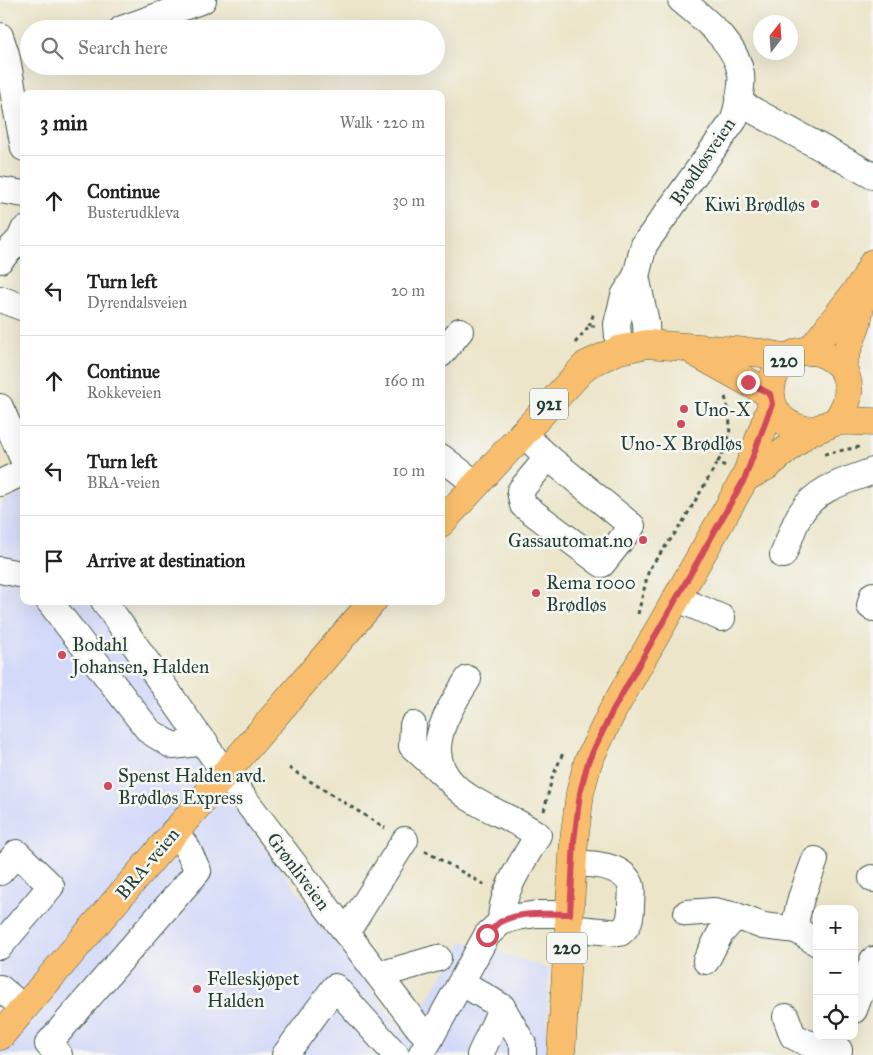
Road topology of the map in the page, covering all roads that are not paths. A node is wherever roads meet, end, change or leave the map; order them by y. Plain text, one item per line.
1 (203, 0) edge
2 (682, 0) edge
3 (147, 20) edge
4 (9, 49) edge
5 (738, 102) junction
6 (20, 122) edge
7 (873, 176) edge
8 (0, 190) edge
9 (20, 193) edge
10 (20, 239) edge
11 (0, 260) edge
12 (869, 272) edge
13 (636, 276) junction
14 (0, 299) edge
15 (20, 306) edge
16 (460, 331) dead end
17 (647, 344) junction
18 (445, 349) edge
19 (688, 349) junction
20 (619, 350) junction
21 (799, 355) junction
22 (844, 371) junction
23 (873, 390) edge
24 (771, 399) junction
25 (0, 406) edge
26 (836, 422) junction
27 (873, 422) edge
28 (809, 431) junction
29 (522, 433) junction
30 (20, 453) edge
31 (0, 456) edge
32 (548, 457) dead end
33 (445, 460) edge
34 (20, 461) edge
35 (873, 471) edge
36 (20, 474) edge
37 (739, 474) junction
38 (0, 483) edge
39 (476, 484) junction
40 (445, 519) edge
41 (783, 555) dead end
42 (0, 570) edge
43 (20, 574) edge
44 (873, 594) edge
45 (676, 598) junction
46 (52, 605) edge
47 (107, 605) edge
48 (370, 605) edge
49 (873, 608) edge
50 (722, 618) dead end
51 (468, 679) dead end
52 (413, 725) dead end
53 (204, 742) junction
54 (224, 772) junction
55 (447, 778) junction
56 (174, 831) junction
57 (405, 840) dead end
58 (573, 852) junction
59 (815, 860) dead end
60 (0, 872) edge
61 (687, 913) dead end
62 (736, 916) junction
63 (569, 921) junction
64 (501, 922) junction
65 (346, 933) junction
66 (807, 936) edge
67 (0, 946) edge
68 (438, 958) dead end
69 (869, 960) edge
70 (706, 961) dead end
71 (379, 975) junction
72 (465, 985) junction
73 (0, 988) edge
74 (858, 997) edge
75 (502, 1007) junction
76 (24, 1008) junction
77 (786, 1017) dead end
78 (0, 1036) edge
79 (425, 1047) edge
80 (841, 1047) edge
81 (59, 1055) edge
82 (285, 1055) edge
83 (396, 1055) edge
84 (461, 1055) edge
85 (480, 1055) edge
86 (523, 1055) edge
87 (561, 1055) edge

1 - 3 street
2 - 5 street, Brødløsveien
4 - 6 street
5 - 7 street
5 - 13 street, Brødløsveien
8 - 9 street
10 - 11 street
12 - 21 main road, 220
12 - 22 main road, 220
13 - 17 street, Brødløsveien
13 - 20 street, Brødløsveien
14 - 15 street
16 - 18 street
17 - 19 main road, 921
17 - 20 main road, 921
19 - 21 main road, 921
19 - 24 main road, 921
20 - 29 main road, 921
21 - 22 main road, 220
21 - 24 main road, 220
22 - 23 main road
22 - 26 main road, 220
24 - 28 main road, 220
24 - 37 main road, 220
25 - 30 street
26 - 27 main road
26 - 28 main road
28 - 37 main road
29 - 32 street
29 - 39 main road, 921
31 - 34 street
33 - 39 street
35 - 41 street
36 - 38 street
37 - 45 main road, 220
39 - 40 main road, 921
42 - 43 street
44 - 49 street
45 - 50 street
45 - 58 main road, 220
46 - 53 street
47 - 53 street, Grønliveien
48 - 54 main road, BRA-veien
51 - 55 street
52 - 55 street
53 - 54 street, Grønliveien
54 - 56 main road, BRA-veien
54 - 65 street, Grønliveien
55 - 64 street
56 - 76 main road, BRA-veien
56 - 81 street
57 - 65 street
58 - 63 main road, 220
58 - 63 street
59 - 66 street
60 - 67 street
61 - 62 street
62 - 66 street
62 - 70 street
63 - 64 street
63 - 87 main road, 220
64 - 72 street
65 - 71 street, Grønliveien
68 - 71 street
69 - 74 street
71 - 79 street, Grønliveien
72 - 75 street
72 - 79 street
72 - 84 street
73 - 76 street
75 - 85 street
75 - 86 street
76 - 78 main road, BRA-veien
77 - 80 street
82 - 83 street

